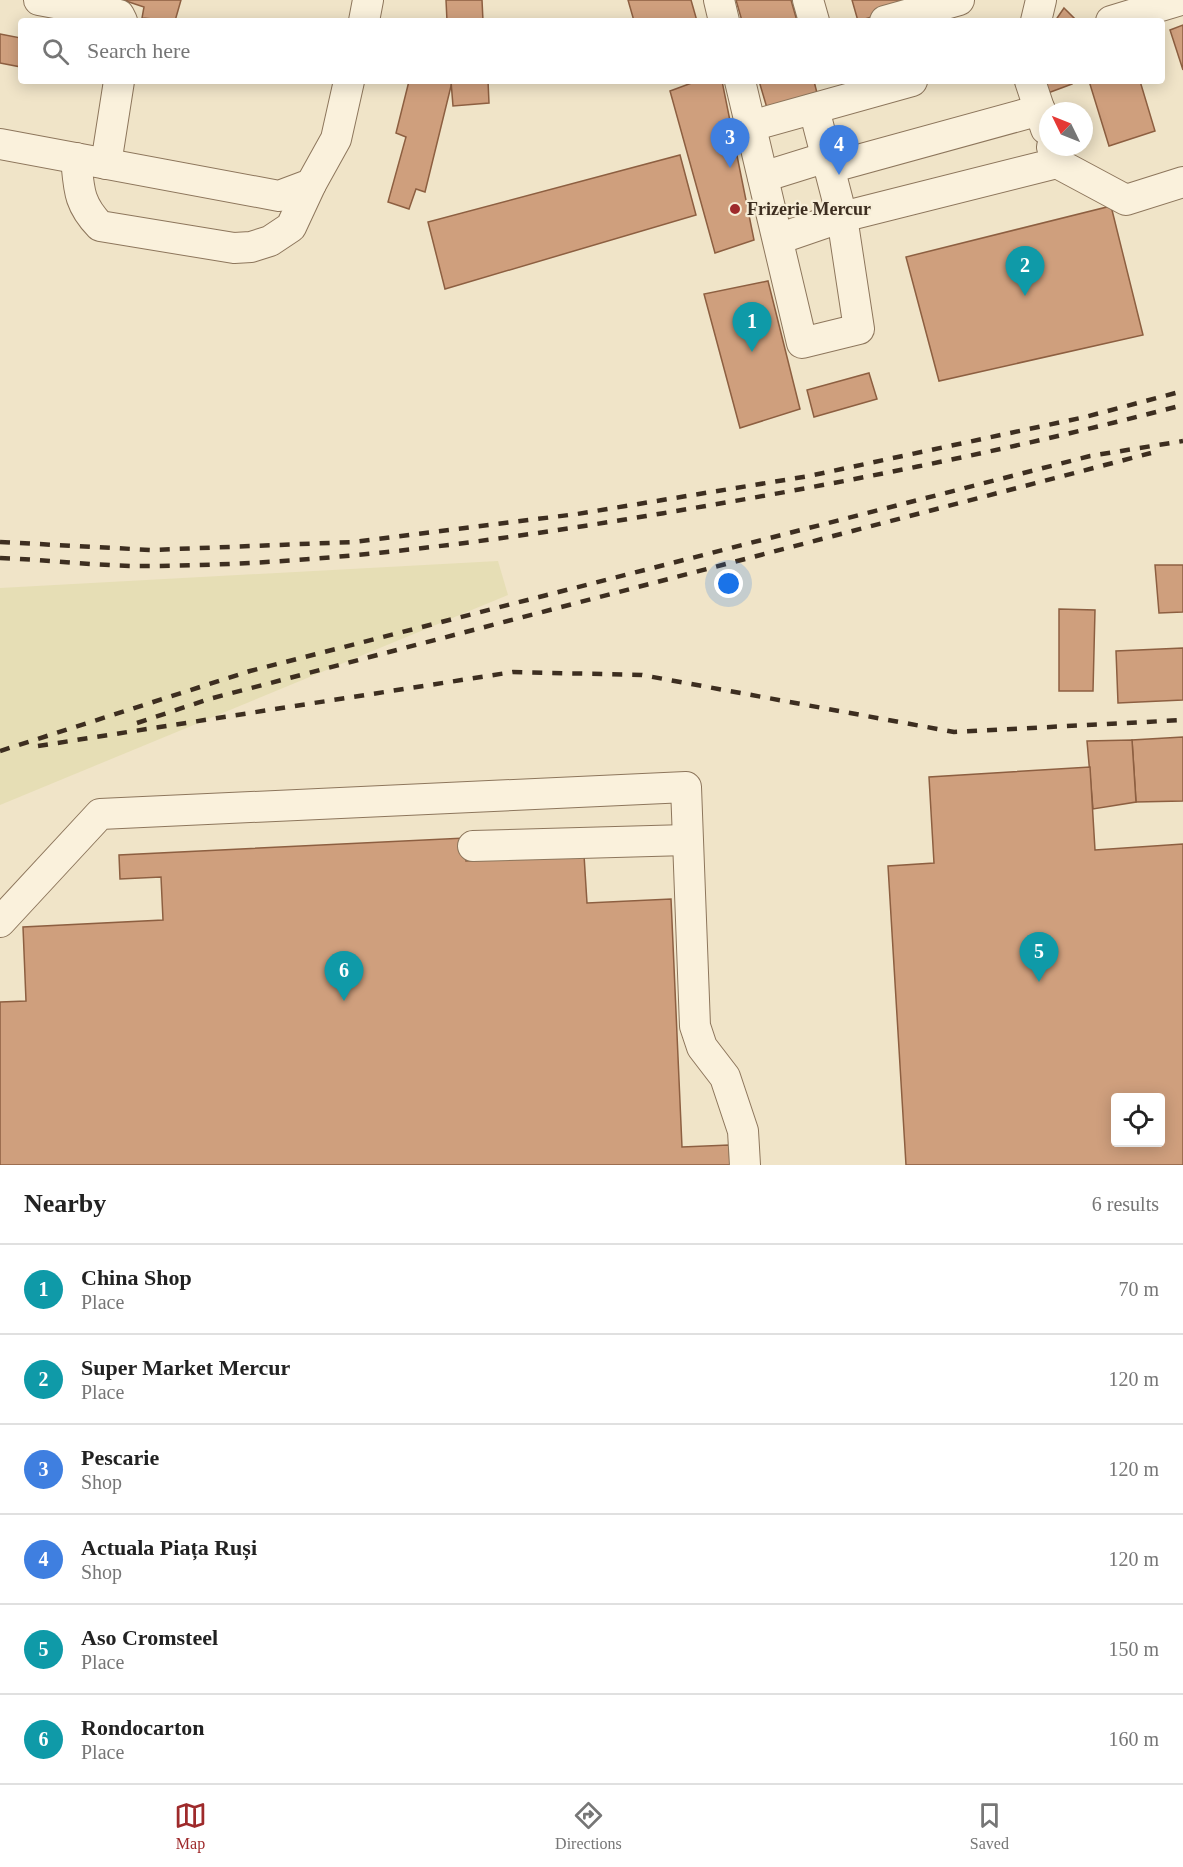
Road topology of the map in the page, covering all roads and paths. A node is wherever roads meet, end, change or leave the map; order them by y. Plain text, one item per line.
1 (39, 0) edge
2 (368, 0) edge
3 (719, 0) edge
4 (808, 0) edge
5 (959, 0) edge
6 (1041, 0) edge
7 (1181, 0) edge
8 (120, 18) edge
9 (365, 18) edge
10 (723, 18) edge
11 (813, 18) edge
12 (896, 18) edge
13 (1037, 18) edge
14 (1121, 18) edge
15 (119, 84) edge
16 (349, 84) edge
17 (741, 84) edge
18 (897, 84) edge
19 (1031, 84) edge
20 (828, 98) edge
21 (1039, 108) edge
22 (1039, 124) edge
23 (751, 126) junction
24 (0, 144) edge
25 (1051, 156) edge
26 (1056, 156) edge
27 (76, 158) junction
28 (828, 163) junction
29 (106, 164) junction
30 (763, 177) junction
31 (1183, 182) edge
32 (311, 184) junction
33 (842, 217) junction
34 (778, 239) junction
35 (687, 840) junction
36 (473, 846) dead end
37 (0, 922) edge
38 (744, 1165) edge

1 - 8 lane
2 - 9 lane
3 - 10 lane
4 - 11 lane
5 - 12 lane
6 - 13 lane
7 - 14 lane
15 - 29 lane
16 - 32 lane
17 - 23 lane
18 - 20 lane
19 - 21 lane
20 - 23 lane
20 - 28 lane
22 - 28 lane
23 - 30 lane
24 - 27 lane
25 - 33 lane
26 - 31 lane
27 - 29 lane
27 - 32 lane
28 - 30 lane
28 - 33 lane
29 - 32 lane
30 - 34 lane
33 - 34 lane
33 - 34 lane
35 - 36 lane
35 - 37 lane
35 - 38 lane

